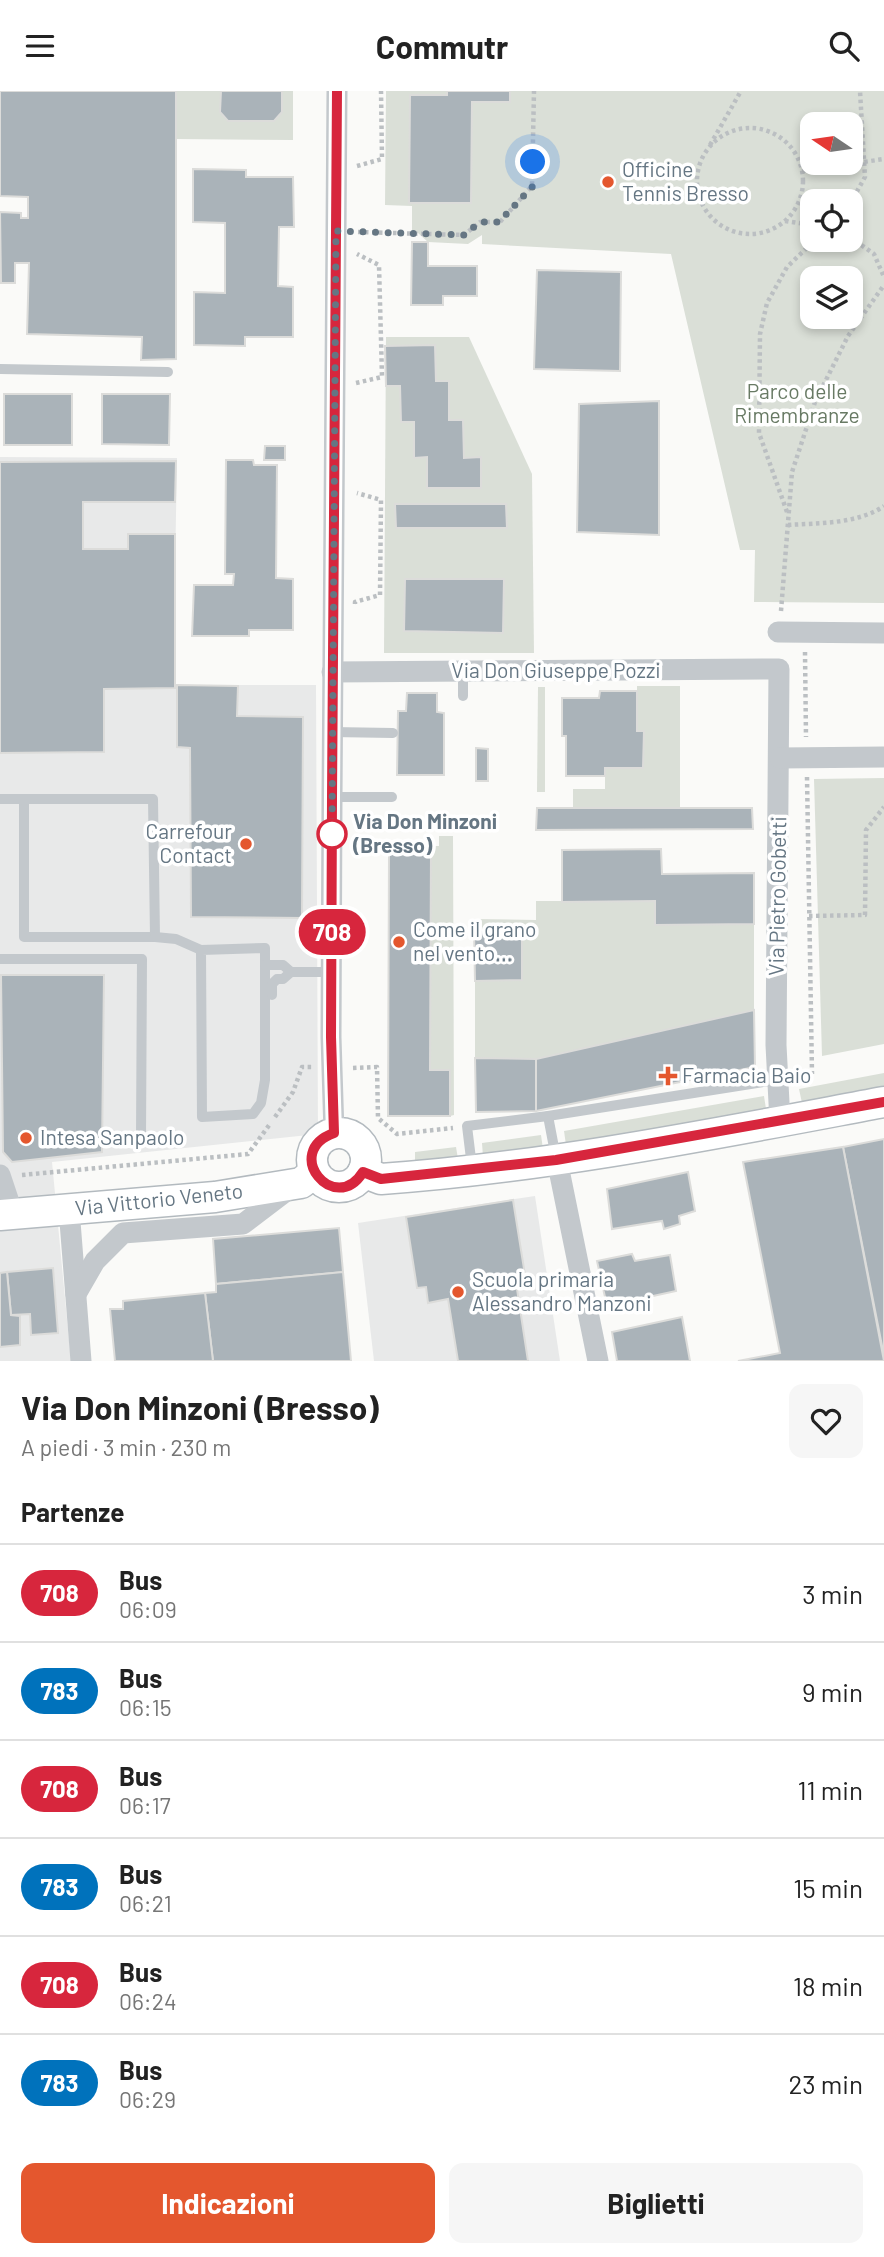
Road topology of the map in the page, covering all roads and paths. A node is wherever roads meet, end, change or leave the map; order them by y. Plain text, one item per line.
1 (337, 91) edge
2 (382, 91) edge
3 (534, 91) edge
4 (741, 91) edge
5 (860, 91) edge
6 (708, 149) junction
7 (884, 159) edge
8 (865, 160) junction
9 (355, 166) dead end
10 (800, 166) edge
11 (802, 175) edge
12 (858, 189) edge
13 (784, 221) junction
14 (800, 223) edge
15 (354, 242) dead end
16 (863, 246) edge
17 (803, 252) edge
18 (354, 253) dead end
19 (884, 277) edge
20 (884, 285) edge
21 (0, 369) edge
22 (168, 372) dead end
23 (355, 384) dead end
24 (357, 493) dead end
25 (884, 506) edge
26 (789, 516) junction
27 (788, 525) junction
28 (355, 615) dead end
29 (779, 625) joint
30 (805, 633) junction
31 (884, 633) edge
32 (779, 669) joint
33 (332, 672) junction
34 (463, 672) junction
35 (463, 696) dead end
36 (332, 732) junction
37 (393, 733) dead end
38 (884, 757) edge
39 (780, 758) junction
40 (807, 758) junction
41 (332, 797) junction
42 (392, 797) dead end
43 (0, 799) edge
44 (23, 799) junction
45 (884, 807) edge
46 (809, 916) junction
47 (155, 937) junction
48 (201, 950) junction
49 (0, 959) edge
50 (265, 965) junction
51 (292, 972) junction
52 (331, 972) junction
53 (265, 1027) junction
54 (813, 1074) dead end
55 (776, 1080) junction
56 (884, 1102) edge
57 (548, 1116) junction
58 (780, 1122) junction
59 (334, 1133) junction
60 (141, 1137) dead end
61 (556, 1160) junction
62 (472, 1171) junction
63 (363, 1172) junction
64 (0, 1175) edge
65 (305, 1178) junction
66 (69, 1209) junction
67 (6, 1214) edge
68 (76, 1294) junction
69 (81, 1361) edge
70 (598, 1361) edge

1 - 33 street
2 - 9 path
3 - 15 path
4 - 6 path
5 - 8 path
6 - 10 path
6 - 13 path
7 - 8 path
8 - 12 path
11 - 13 path
13 - 14 path
16 - 19 path
17 - 26 path
18 - 23 path
20 - 26 path
21 - 22 lane
24 - 28 path
25 - 27 path
26 - 27 path
27 - 29 path
29 - 30 street
30 - 31 street
30 - 40 path
32 - 34 street, Via Don Giuseppe Pozzi
32 - 39 street, Via Pietro Gobetti
33 - 34 street, Via Don Giuseppe Pozzi
33 - 36 street
34 - 35 lane
36 - 37 lane
36 - 41 street
38 - 40 street
39 - 40 street
39 - 55 street, Via Pietro Gobetti
40 - 46 path
41 - 42 lane
41 - 52 street
43 - 44 lane
44 - 47 lane
44 - 47 lane
45 - 46 path
46 - 54 path
47 - 48 lane
48 - 50 lane
48 - 53 lane
49 - 60 lane
50 - 51 lane
50 - 53 lane
51 - 52 lane
51 - 53 lane
52 - 59 street
55 - 57 lane
55 - 58 street, Via Pietro Gobetti
56 - 58 main road
57 - 61 lane
57 - 62 lane
58 - 61 main road
59 - 63 main road
59 - 65 main road
61 - 62 main road
61 - 70 street
62 - 63 main road
63 - 65 main road
64 - 67 street
65 - 66 main road, Via Vittorio Veneto
65 - 68 street
66 - 67 main road, Via Vittorio Veneto
66 - 68 street
68 - 69 street

